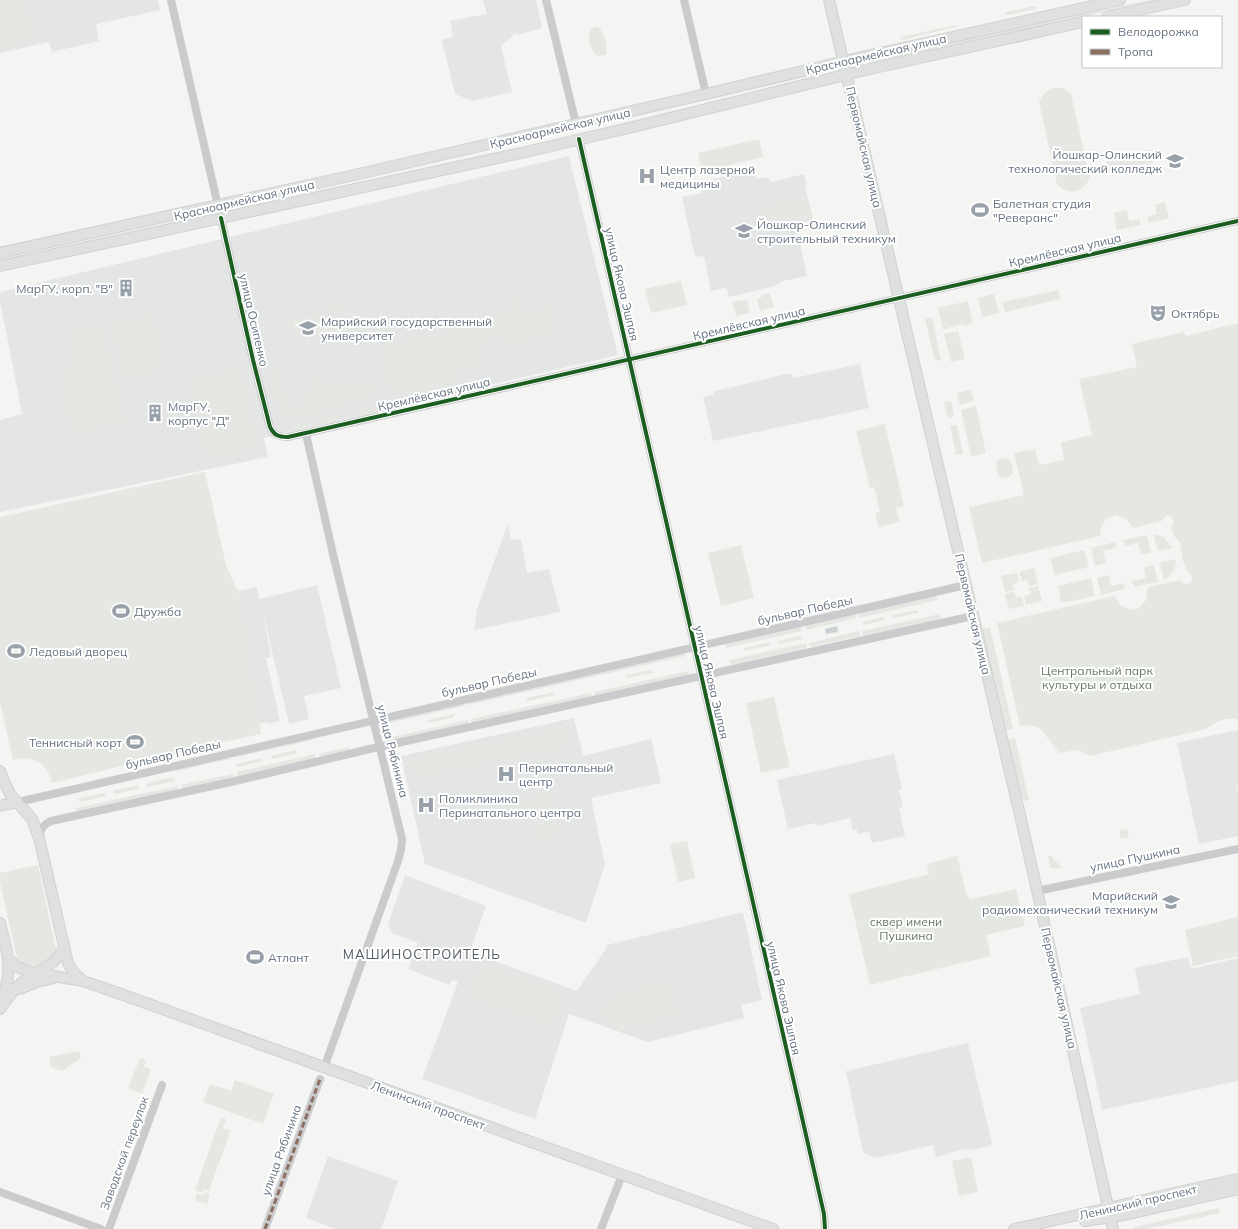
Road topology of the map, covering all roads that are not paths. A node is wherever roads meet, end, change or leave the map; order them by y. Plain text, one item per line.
1 (171, 0) edge
2 (546, 0) edge
3 (684, 0) edge
4 (829, 0) edge
5 (1120, 0) edge
6 (1185, 0) edge
7 (1112, 16) edge
8 (1082, 22) edge
9 (844, 61) junction
10 (847, 74) junction
11 (706, 94) junction
12 (576, 124) junction
13 (579, 139) junction
14 (218, 206) junction
15 (220, 218) junction
16 (1238, 222) edge
17 (0, 254) edge
18 (0, 266) edge
19 (899, 299) junction
20 (629, 360) junction
21 (270, 427) joint
22 (306, 434) junction
23 (966, 586) junction
24 (973, 616) junction
25 (694, 648) junction
26 (701, 677) junction
27 (373, 721) junction
28 (380, 747) junction
29 (0, 770) edge
30 (18, 802) junction
31 (0, 806) edge
32 (39, 838) junction
33 (1238, 849) edge
34 (1037, 891) junction
35 (0, 923) edge
36 (64, 948) junction
37 (8, 958) junction
38 (36, 973) junction
39 (62, 977) junction
40 (83, 981) junction
41 (11, 994) junction
42 (0, 1009) edge
43 (324, 1068) junction
44 (320, 1079) dead end
45 (162, 1085) dead end
46 (622, 1175) junction
47 (1238, 1179) edge
48 (1238, 1190) edge
49 (0, 1192) edge
50 (1109, 1212) junction
51 (101, 1229) edge
52 (109, 1229) edge
53 (265, 1229) edge
54 (601, 1229) edge
55 (773, 1229) edge
56 (825, 1229) edge
57 (1014, 1229) edge
58 (1048, 1229) edge
59 (1113, 1229) edge

1 - 14 street, улица Осипенко
2 - 12 street, улица Якова Эшпая
3 - 11 street
4 - 9 main road, Первомайская улица
5 - 9 main road, Красноармейская улица
6 - 7 main road
8 - 10 main road, Красноармейская улица
9 - 10 main road, Первомайская улица
9 - 11 main road, Красноармейская улица
10 - 13 main road, Красноармейская улица
10 - 19 main road, Первомайская улица
11 - 12 main road, Красноармейская улица
12 - 13 main road, улица Якова Эшпая
12 - 14 main road, Красноармейская улица
13 - 15 main road, Красноармейская улица
13 - 20 street, улица Якова Эшпая
14 - 15 main road, улица Осипенко
14 - 17 main road, Красноармейская улица
15 - 18 main road, Красноармейская улица
15 - 21 street, улица Осипенко
16 - 19 street, Кремлёвская улица
19 - 20 street, Кремлёвская улица
19 - 23 main road, Первомайская улица
20 - 22 street, Кремлёвская улица
20 - 25 street, улица Якова Эшпая
21 - 22 street, Кремлёвская улица
22 - 27 street, улица Рябинина
23 - 24 main road, Первомайская улица
23 - 25 street, бульвар Победы
24 - 26 street
24 - 34 main road, Первомайская улица
25 - 26 street, улица Якова Эшпая
25 - 27 street, бульвар Победы
26 - 28 street
26 - 56 street, улица Якова Эшпая
27 - 28 street, улица Рябинина
27 - 30 street, бульвар Победы
28 - 32 street
28 - 43 street, улица Рябинина
29 - 30 main road, Ленинский проспект
30 - 31 main road
30 - 32 main road, Ленинский проспект
32 - 36 main road, Ленинский проспект
33 - 34 street, улица Пушкина
34 - 50 main road, Первомайская улица
35 - 37 main road
36 - 38 main road
36 - 40 main road, Ленинский проспект
37 - 38 main road, Ленинский проспект
37 - 42 main road
38 - 39 main road, Ленинский проспект
38 - 41 main road
39 - 40 main road, Ленинский проспект
39 - 41 main road, Ленинский проспект
40 - 43 main road, Ленинский проспект
41 - 42 main road
43 - 46 main road, Ленинский проспект
44 - 53 street, улица Рябинина
45 - 52 street, Заводской переулок
46 - 54 street
46 - 55 main road, Ленинский проспект
47 - 50 main road, Ленинский проспект
48 - 50 main road, Ленинский проспект
49 - 51 street
50 - 57 main road, Ленинский проспект
50 - 58 main road, Ленинский проспект
50 - 59 main road, Первомайская улица

